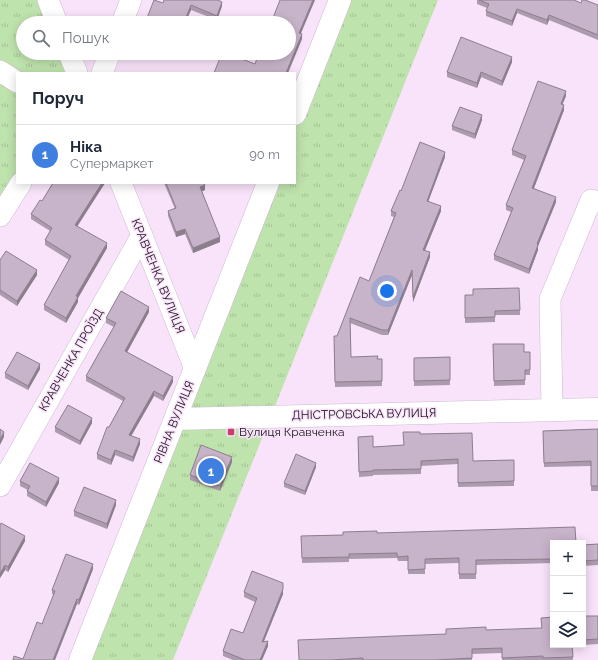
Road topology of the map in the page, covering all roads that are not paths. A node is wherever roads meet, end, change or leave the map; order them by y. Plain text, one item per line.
1 (48, 0) edge
2 (131, 0) edge
3 (340, 0) edge
4 (54, 16) edge
5 (125, 16) edge
6 (72, 60) edge
7 (107, 60) edge
8 (0, 71) edge
9 (77, 72) edge
10 (102, 72) edge
11 (16, 81) edge
12 (296, 111) edge
13 (20, 184) edge
14 (121, 184) edge
15 (268, 184) edge
16 (598, 202) edge
17 (0, 216) edge
18 (142, 235) junction
19 (195, 369) junction
20 (598, 409) edge
21 (552, 410) junction
22 (175, 419) junction
23 (0, 486) edge
24 (80, 660) edge

1 - 4 street
2 - 5 street
3 - 12 street
6 - 9 street
7 - 10 street
8 - 11 street
13 - 17 street
14 - 18 street, КРАВЧЕНКА ВУЛИЦЯ
15 - 19 street, РІВНА ВУЛИЦЯ
16 - 21 street
18 - 19 street, КРАВЧЕНКА ВУЛИЦЯ
18 - 23 street, КРАВЧЕНКА ПРОЇЗД
19 - 22 street, РІВНА ВУЛИЦЯ
20 - 21 street, ДНІСТРОВСЬКА ВУЛИЦЯ
21 - 22 street, ДНІСТРОВСЬКА ВУЛИЦЯ
22 - 24 street, РІВНА ВУЛИЦЯ

